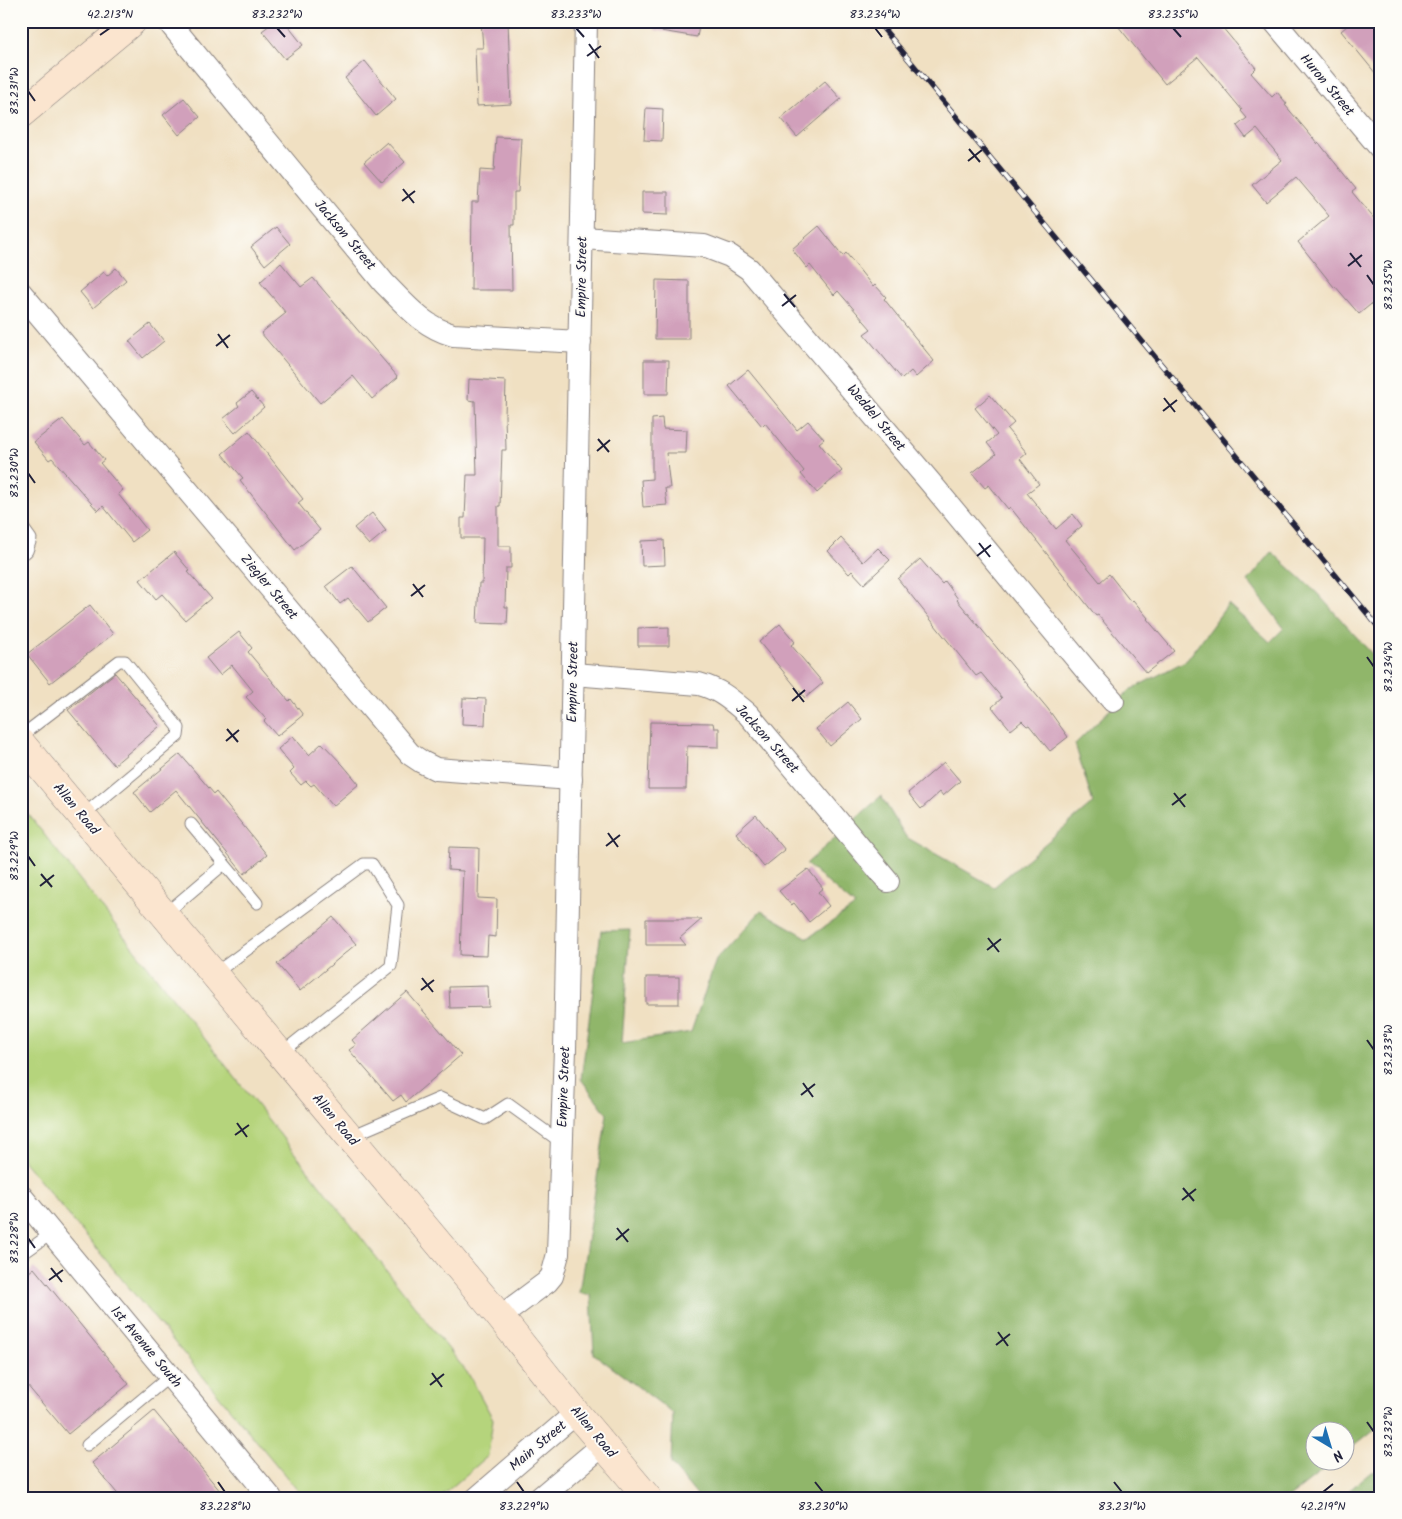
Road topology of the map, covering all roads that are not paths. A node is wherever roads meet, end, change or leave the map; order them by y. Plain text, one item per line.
1 (168, 21) edge
2 (586, 21) edge
3 (1274, 21) edge
4 (124, 24) edge
5 (21, 114) edge
6 (1381, 149) edge
7 (582, 238) junction
8 (21, 293) edge
9 (580, 342) junction
10 (21, 525) edge
11 (21, 556) edge
12 (573, 674) junction
13 (1113, 701) dead end
14 (21, 736) edge
15 (21, 743) edge
16 (570, 779) junction
17 (82, 816) junction
18 (191, 824) dead end
19 (224, 864) junction
20 (888, 881) dead end
21 (257, 903) dead end
22 (164, 915) junction
23 (214, 974) junction
24 (280, 1054) junction
25 (349, 1137) junction
26 (562, 1143) junction
27 (21, 1196) edge
28 (52, 1233) junction
29 (21, 1255) edge
30 (500, 1317) junction
31 (170, 1376) junction
32 (576, 1413) junction
33 (87, 1445) dead end
34 (603, 1445) junction
35 (271, 1498) edge
36 (477, 1498) edge
37 (540, 1498) edge
38 (648, 1498) edge

1 - 9 street, Jackson Street
2 - 7 street, Empire Street
3 - 6 street, Huron Street
4 - 5 main road
7 - 9 street, Empire Street
7 - 13 street, Weddel Street
8 - 16 street, Ziegler Street
9 - 12 street, Empire Street
10 - 11 lane
12 - 16 street, Empire Street
12 - 20 street, Jackson Street
14 - 17 lane
15 - 17 main road, Allen Road
16 - 26 street, Empire Street
17 - 22 main road, Allen Road
18 - 19 lane
19 - 21 lane
19 - 22 lane
22 - 23 main road, Allen Road
23 - 24 main road, Allen Road
23 - 24 lane
24 - 25 main road, Allen Road
25 - 26 lane
25 - 30 main road, Allen Road
26 - 30 street, Empire Street
27 - 28 street, 1st Avenue South
28 - 29 lane
28 - 31 street, 1st Avenue South
30 - 32 main road, Allen Road
31 - 33 lane
31 - 35 street, 1st Avenue South
32 - 34 main road, Allen Road
32 - 36 street, Main Street
34 - 37 street
34 - 38 main road, Allen Road

